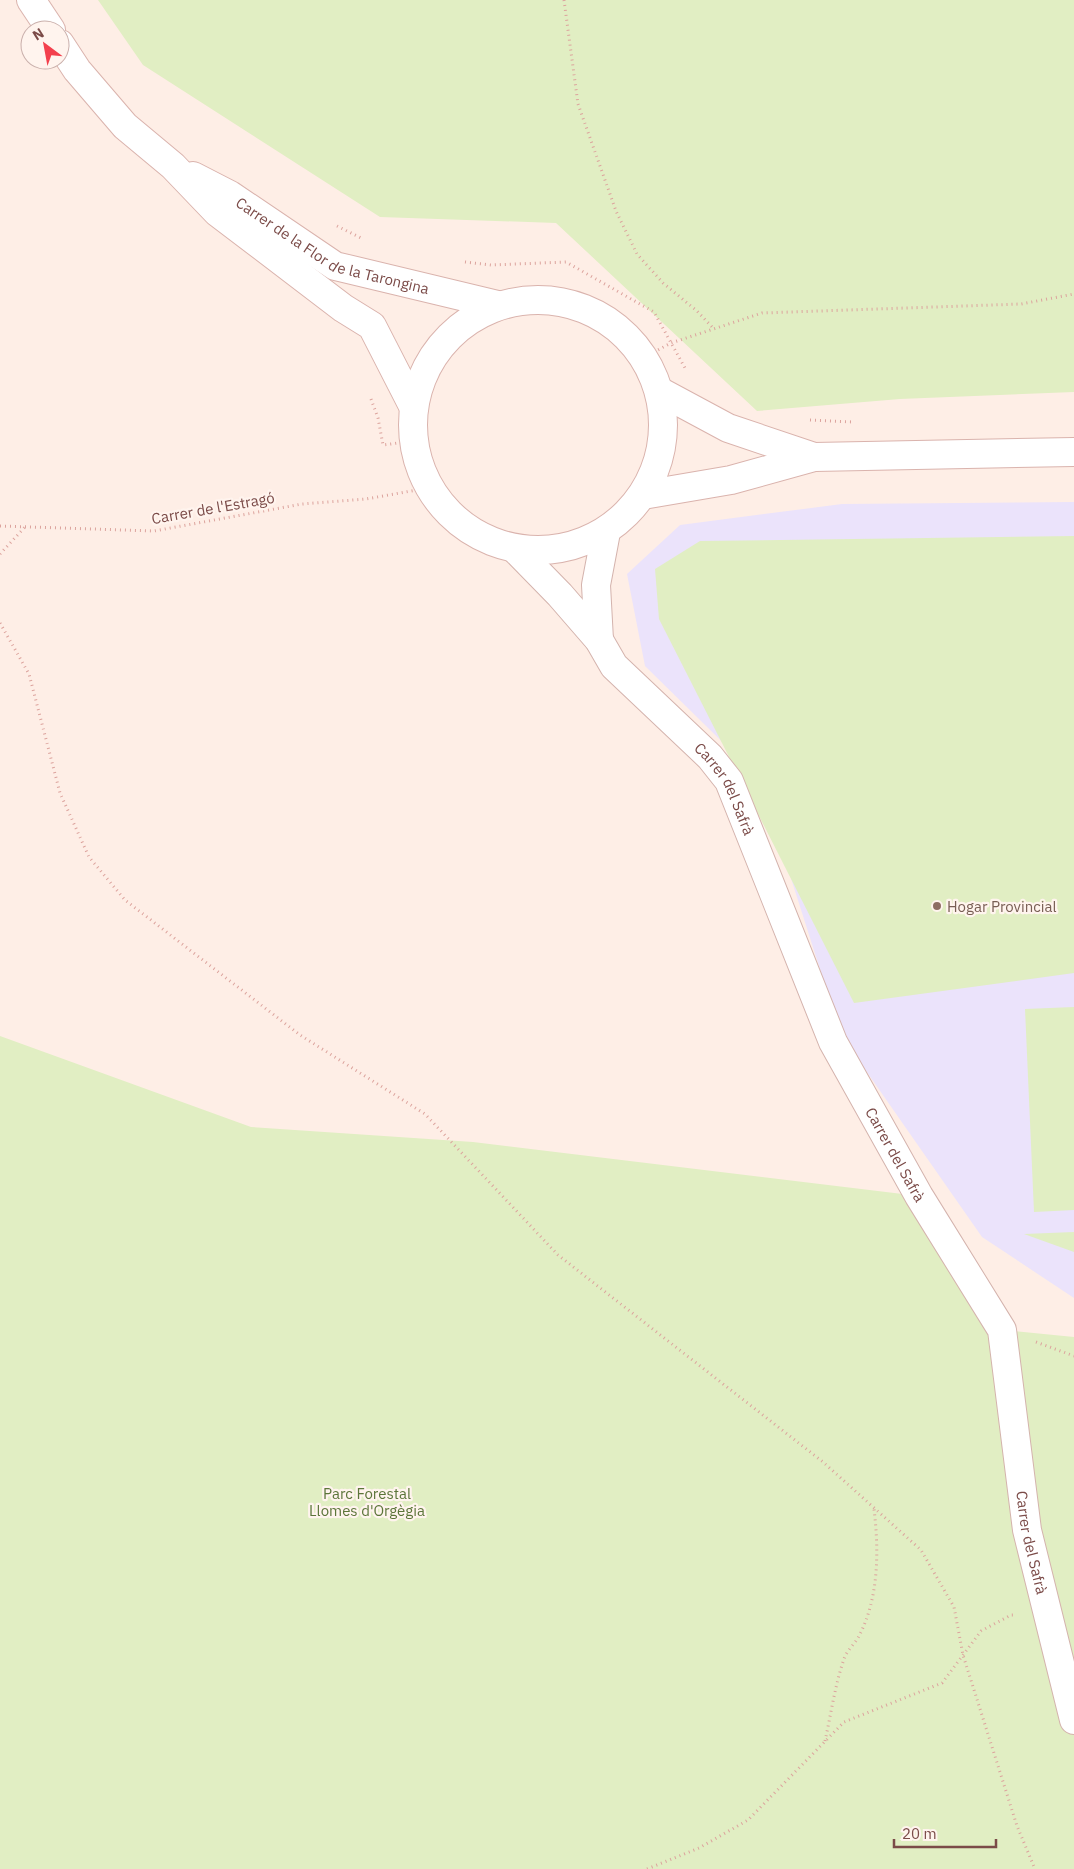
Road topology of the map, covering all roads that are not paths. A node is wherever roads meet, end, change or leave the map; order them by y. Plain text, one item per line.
1 (31, 0) edge
2 (44, 20) edge
3 (70, 59) edge
4 (174, 166) junction
5 (498, 305) junction
6 (661, 392) junction
7 (413, 406) junction
8 (1074, 452) edge
9 (814, 457) junction
10 (643, 496) junction
11 (606, 532) junction
12 (516, 550) junction
13 (599, 640) junction
14 (1074, 1720) edge

1 - 2 main road
3 - 4 main road, Carrer de la Flor de la Tarongina
4 - 5 main road, Carrer de la Flor de la Tarongina
4 - 7 main road, Carrer de la Flor de la Tarongina
5 - 6 main road
5 - 7 main road
6 - 9 main road
6 - 10 main road
7 - 12 main road
8 - 9 main road
9 - 10 main road
10 - 11 main road
11 - 12 main road
11 - 13 main road, Carrer del Safrà
12 - 13 main road, Carrer del Safrà
13 - 14 main road, Carrer del Safrà

